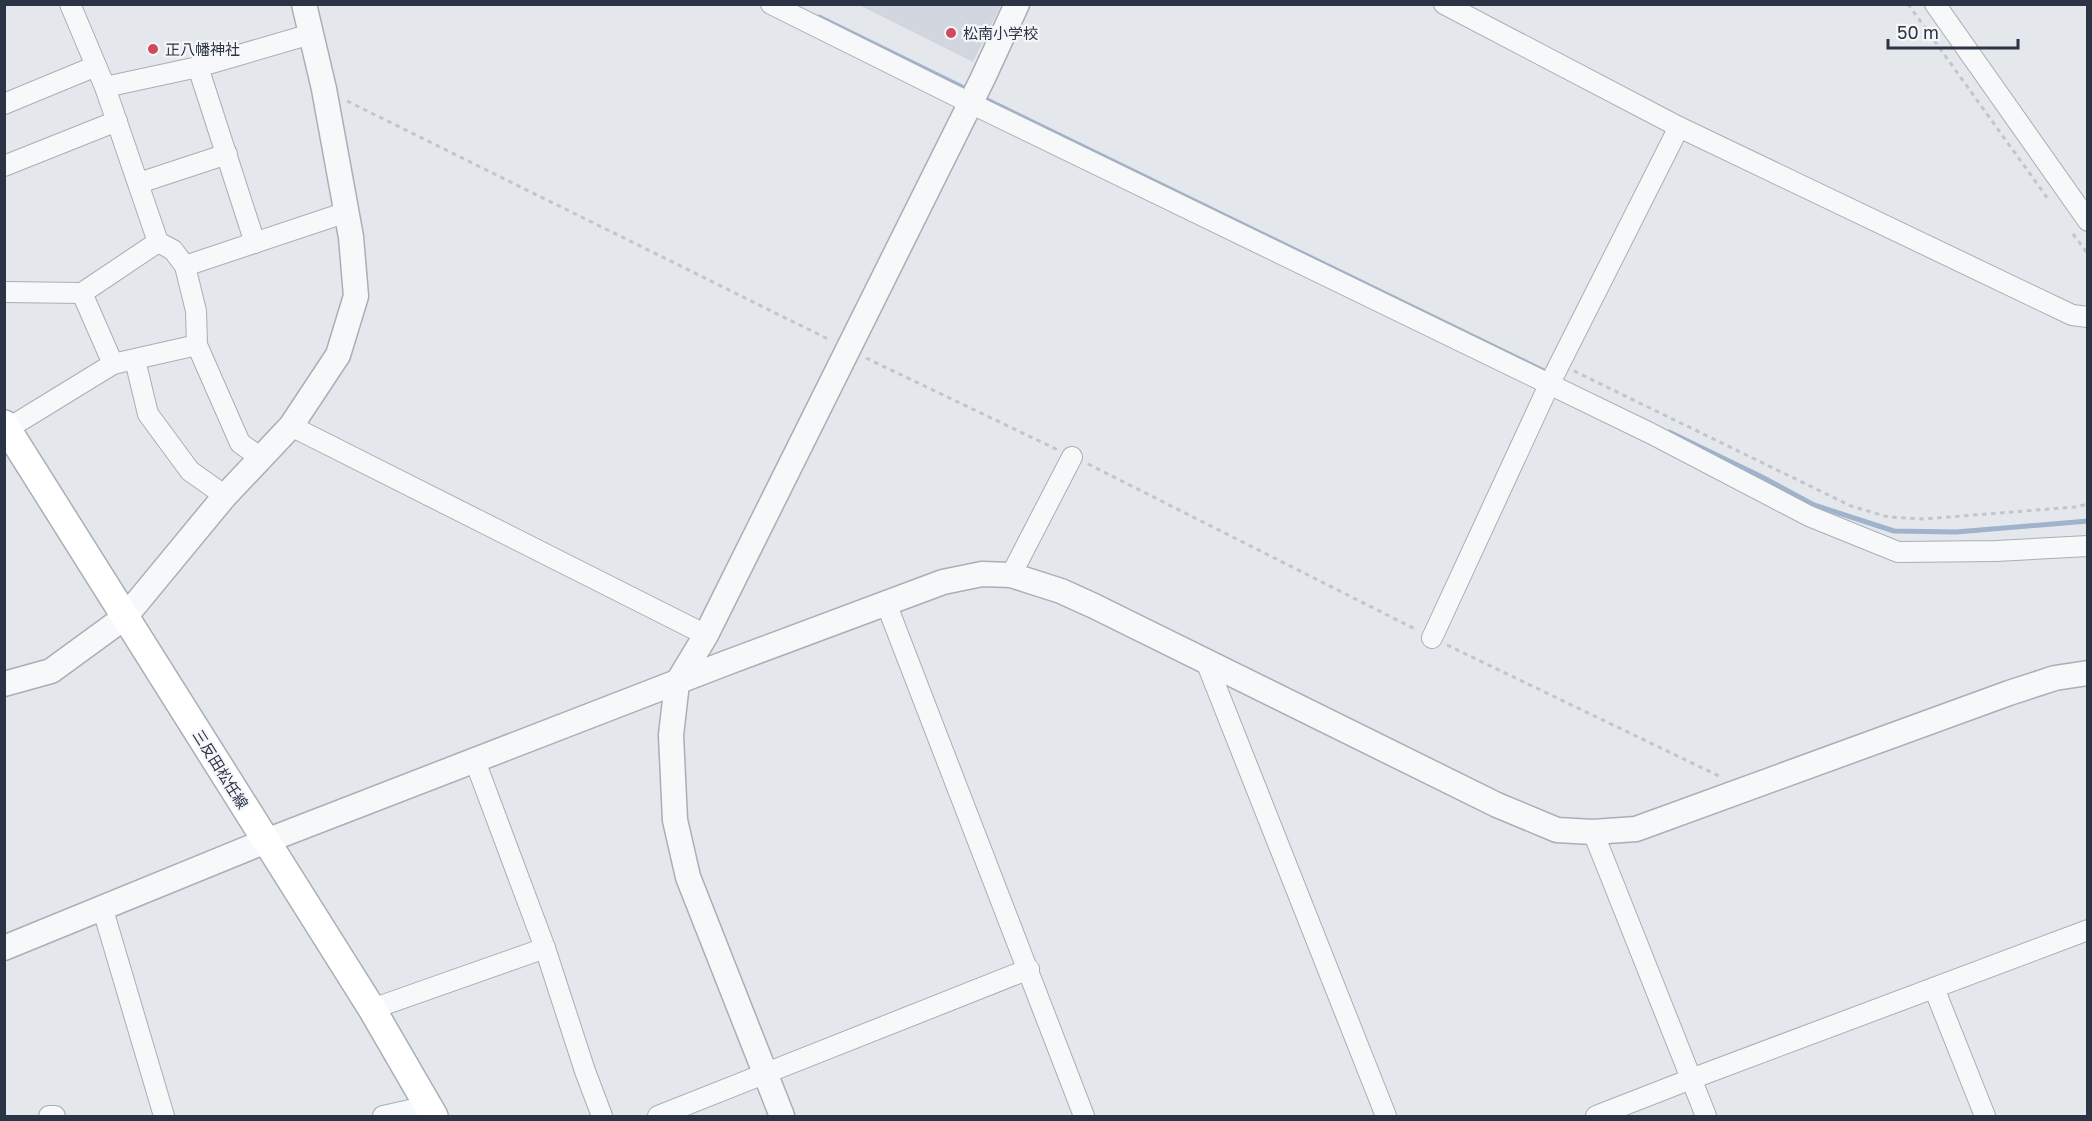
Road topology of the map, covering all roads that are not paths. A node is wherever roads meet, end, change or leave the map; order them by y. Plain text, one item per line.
1 (70, 4) edge
2 (304, 4) edge
3 (771, 4) edge
4 (1017, 4) edge
5 (1444, 4) edge
6 (1935, 4) edge
7 (310, 34) junction
8 (96, 66) junction
9 (198, 67) junction
10 (105, 87) junction
11 (970, 103) junction
12 (4, 104) edge
13 (117, 121) junction
14 (1679, 127) junction
15 (227, 154) junction
16 (4, 166) edge
17 (139, 183) junction
18 (346, 212) junction
19 (2088, 221) edge
20 (158, 242) junction
21 (255, 243) junction
22 (185, 266) junction
23 (4, 292) edge
24 (82, 293) junction
25 (2088, 317) edge
26 (197, 345) junction
27 (135, 360) junction
28 (113, 364) junction
29 (1553, 377) junction
30 (6, 426) edge
31 (291, 426) junction
32 (1072, 456) road end
33 (261, 458) junction
34 (224, 497) junction
35 (2088, 546) edge
36 (1011, 575) junction
37 (886, 603) junction
38 (125, 616) junction
39 (706, 635) junction
40 (1432, 638) road end
41 (1205, 659) junction
42 (2088, 673) edge
43 (677, 683) junction
44 (4, 684) edge
45 (475, 761) junction
46 (1593, 832) junction
47 (266, 842) junction
48 (103, 910) junction
49 (2088, 930) edge
50 (4, 948) edge
51 (544, 948) junction
52 (1029, 969) junction
53 (1934, 988) junction
54 (372, 1009) junction
55 (765, 1074) junction
56 (1691, 1079) junction
57 (431, 1111) edge
58 (49, 1116) edge
59 (55, 1116) edge
60 (164, 1116) edge
61 (383, 1116) edge
62 (602, 1116) edge
63 (658, 1116) edge
64 (782, 1116) edge
65 (1084, 1116) edge
66 (1386, 1116) edge
67 (1596, 1116) edge
68 (1706, 1116) edge
69 (1984, 1116) edge

1 - 8 street
2 - 7 street
3 - 11 street
4 - 11 street
5 - 14 street
6 - 19 street
7 - 9 street
7 - 18 street
8 - 10 street
8 - 12 street
9 - 10 street
9 - 15 street
10 - 13 street
11 - 29 street
11 - 39 street
13 - 16 street
13 - 17 street
14 - 25 street
14 - 29 street
15 - 17 street
15 - 21 street
17 - 20 street
18 - 21 street
18 - 31 street
20 - 22 street
20 - 24 street
21 - 22 street
22 - 26 street
23 - 24 street
24 - 28 street
26 - 27 street
26 - 33 street
27 - 28 street
27 - 34 street
28 - 30 street
29 - 35 street
29 - 40 street
30 - 38 main road, 三反田松任線
31 - 33 street
31 - 39 street
32 - 36 street
33 - 34 street
34 - 38 street
36 - 37 street
36 - 41 street
37 - 43 street
37 - 52 street
38 - 44 street
38 - 47 main road, 三反田松任線
39 - 43 street
41 - 46 street
41 - 66 street
42 - 46 street
43 - 45 street
43 - 55 street
45 - 47 street
45 - 51 street
46 - 56 street
47 - 48 street
47 - 54 main road, 三反田松任線
48 - 50 street
48 - 60 street
49 - 53 street
51 - 54 street
51 - 62 street
52 - 55 street
52 - 65 street
53 - 56 street
53 - 69 street
54 - 57 main road, 三反田松任線
55 - 63 street
55 - 64 street
56 - 67 street
56 - 68 street
57 - 61 street
58 - 59 street

